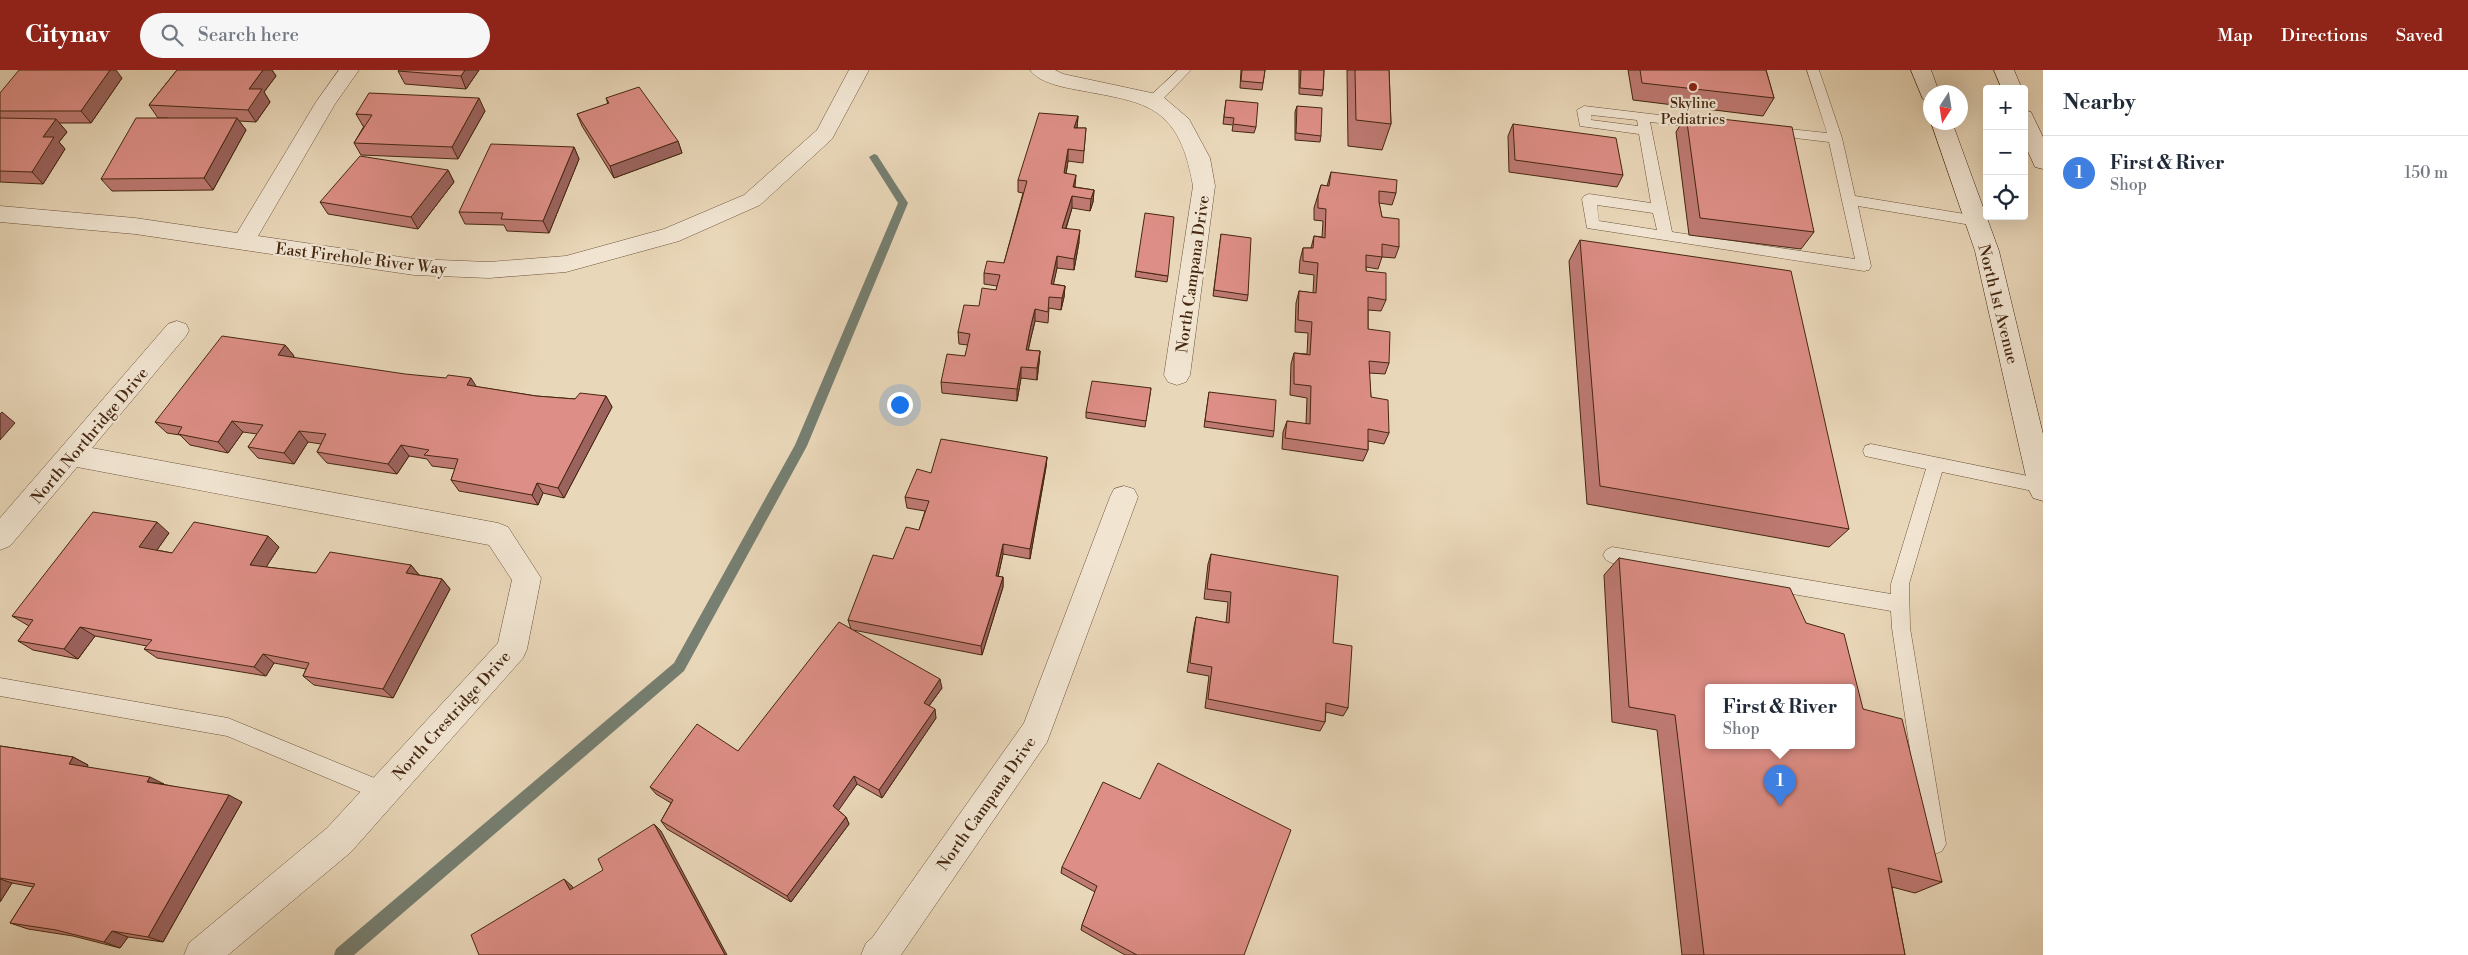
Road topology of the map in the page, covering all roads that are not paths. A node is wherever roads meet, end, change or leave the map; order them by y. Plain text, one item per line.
1 (349, 70) edge
2 (859, 70) edge
3 (1040, 70) edge
4 (1185, 70) edge
5 (1814, 70) edge
6 (1921, 70) edge
7 (2004, 70) edge
8 (1926, 85) edge
9 (2010, 85) edge
10 (1154, 100) junction
11 (1643, 117) junction
12 (1720, 125) edge
13 (2028, 126) edge
14 (1758, 130) edge
15 (1944, 130) edge
16 (1645, 131) junction
17 (1835, 138) junction
18 (2043, 162) edge
19 (1849, 200) junction
20 (1659, 209) junction
21 (0, 214) edge
22 (1977, 222) junction
23 (1665, 235) junction
24 (242, 243) junction
25 (177, 330) dead end
26 (1177, 375) dead end
27 (1871, 451) dead end
28 (72, 455) junction
29 (1936, 464) junction
30 (2043, 488) edge
31 (1124, 497) dead end
32 (0, 538) edge
33 (1612, 555) dead end
34 (1900, 604) junction
35 (0, 687) edge
36 (382, 791) junction
37 (1935, 844) edge
38 (201, 955) edge
39 (878, 955) edge

1 - 24 street
2 - 24 street, East Firehole River Way
3 - 10 street, North Campana Drive
4 - 10 lane
5 - 17 lane
6 - 8 street
7 - 9 street
10 - 26 street, North Campana Drive
11 - 12 lane
11 - 16 lane
11 - 16 lane
13 - 18 street
14 - 17 lane
15 - 22 street, North 1st Avenue
16 - 20 lane
17 - 19 lane
19 - 22 lane
19 - 23 lane
20 - 23 lane
20 - 23 lane
21 - 24 street, East Firehole River Way
22 - 30 street, North 1st Avenue
25 - 28 street, North Northridge Drive
27 - 29 lane
28 - 32 street, North Northridge Drive
28 - 36 street, North Crestridge Drive
29 - 30 lane
29 - 34 lane
31 - 39 street, North Campana Drive
33 - 34 lane
34 - 37 lane
35 - 36 lane
36 - 38 street, North Crestridge Drive

